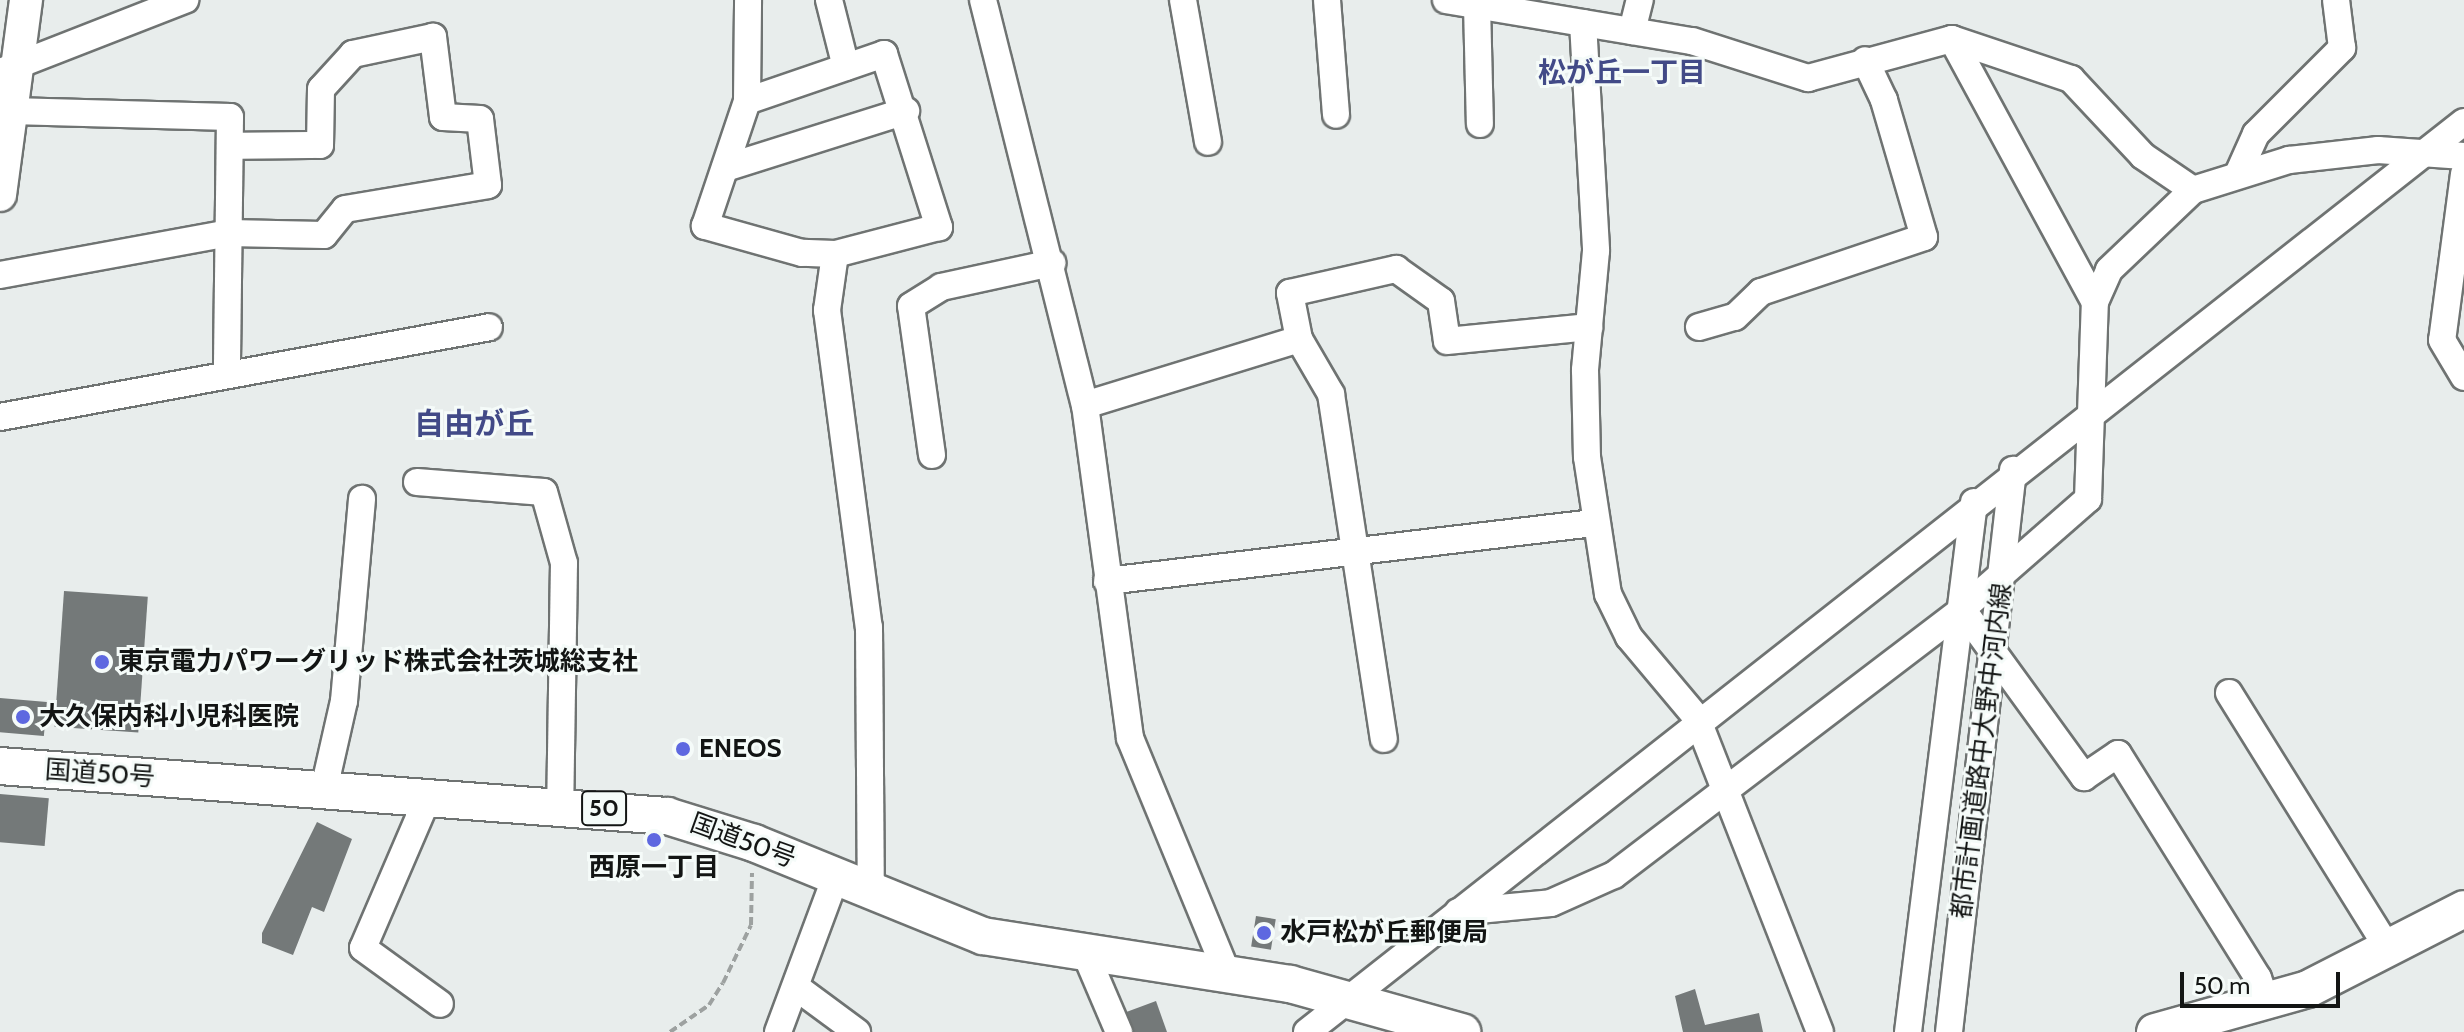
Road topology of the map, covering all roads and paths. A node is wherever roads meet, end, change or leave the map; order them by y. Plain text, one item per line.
1 (26, 0) edge
2 (185, 0) edge
3 (748, 0) edge
4 (829, 0) edge
5 (983, 0) edge
6 (1183, 0) edge
7 (1327, 0) edge
8 (1446, 0) edge
9 (1640, 0) edge
10 (2336, 0) edge
11 (1477, 5) junction
12 (1583, 23) junction
13 (1632, 31) junction
14 (1952, 39) junction
15 (1865, 60) junction
16 (846, 67) junction
17 (9, 69) edge
18 (747, 101) junction
19 (11, 111) junction
20 (906, 111) junction
21 (1336, 115) dead end
22 (2464, 122) edge
23 (1480, 124) dead end
24 (1208, 142) dead end
25 (230, 146) junction
26 (2424, 150) junction
27 (2464, 156) edge
28 (725, 168) junction
29 (2238, 174) junction
30 (2464, 174) edge
31 (2193, 190) junction
32 (0, 195) edge
33 (229, 233) junction
34 (835, 254) junction
35 (1052, 263) junction
36 (0, 275) edge
37 (2095, 302) junction
38 (489, 327) dead end
39 (1589, 327) junction
40 (1699, 327) dead end
41 (1299, 339) junction
42 (227, 372) junction
43 (2464, 377) edge
44 (1085, 405) junction
45 (2092, 409) junction
46 (0, 417) edge
47 (932, 455) dead end
48 (2013, 470) junction
49 (417, 482) dead end
50 (362, 499) dead end
51 (1974, 502) junction
52 (1593, 523) junction
53 (1356, 555) junction
54 (2003, 573) junction
55 (1107, 581) junction
56 (1961, 610) junction
57 (1994, 652) junction
58 (2229, 693) dead end
59 (1697, 718) junction
60 (1384, 739) dead end
61 (0, 766) edge
62 (324, 789) junction
63 (1728, 792) junction
64 (428, 797) junction
65 (560, 805) junction
66 (753, 866) dead end
67 (836, 876) junction
68 (871, 891) junction
69 (2464, 909) edge
70 (1458, 912) junction
71 (2389, 950) junction
72 (1087, 957) junction
73 (1226, 971) junction
74 (796, 987) junction
75 (1350, 999) junction
76 (440, 1004) dead end
77 (2267, 1004) junction
78 (670, 1032) edge
79 (778, 1032) edge
80 (857, 1032) edge
81 (1119, 1032) edge
82 (1307, 1032) edge
83 (1462, 1032) edge
84 (1820, 1032) edge
85 (1908, 1032) edge
86 (1949, 1032) edge
87 (2155, 1032) edge

1 - 17 main road
2 - 17 street
3 - 18 street
4 - 16 street
5 - 35 street
6 - 24 street
7 - 21 street
8 - 11 street
9 - 13 street
10 - 29 street
11 - 12 street
11 - 23 street
12 - 13 street
12 - 39 street
13 - 15 street
14 - 15 street
14 - 31 street
14 - 37 street
15 - 40 street
16 - 18 street
16 - 20 street
17 - 19 main road
18 - 28 street
19 - 25 street
19 - 32 main road
20 - 28 street
20 - 34 street
22 - 26 street
25 - 33 street
25 - 33 street
26 - 27 street
26 - 29 street
26 - 45 street
28 - 34 street
29 - 31 street
30 - 43 street
31 - 37 street
33 - 36 street
33 - 42 street
34 - 68 street
35 - 44 street
35 - 47 street
37 - 45 street
38 - 42 street
39 - 41 street
39 - 52 street
41 - 44 street
41 - 53 street
42 - 46 street
44 - 55 street
45 - 48 street
45 - 54 street
48 - 51 street
48 - 54 street, 都市計画道路中大野中河内線
49 - 65 street
50 - 62 street
51 - 56 street, 都市計画道路中大野中河内線
51 - 59 street
52 - 53 street
52 - 59 street
53 - 55 street
53 - 60 street
54 - 56 street
54 - 57 street, 都市計画道路中大野中河内線
55 - 73 street
56 - 57 street
56 - 63 street
56 - 85 street, 都市計画道路中大野中河内線
57 - 77 street
57 - 86 street, 都市計画道路中大野中河内線
58 - 71 street
59 - 63 street
59 - 70 street
61 - 62 highway, 国道50号 / 50
62 - 64 highway, 国道50号 / 50
63 - 70 street
63 - 84 street
64 - 65 highway, 国道50号 / 50
64 - 76 street
65 - 67 highway, 国道50号 / 50
66 - 78 path
67 - 68 highway, 国道50号 / 50
67 - 74 street
68 - 72 highway, 国道50号 / 50
69 - 71 highway
70 - 75 street
71 - 77 highway
72 - 73 highway, 国道50号 / 50
72 - 81 street
73 - 75 highway, 国道50号 / 50
74 - 79 street
74 - 80 street
75 - 82 street
75 - 83 highway, 国道50号 / 50
77 - 87 highway

